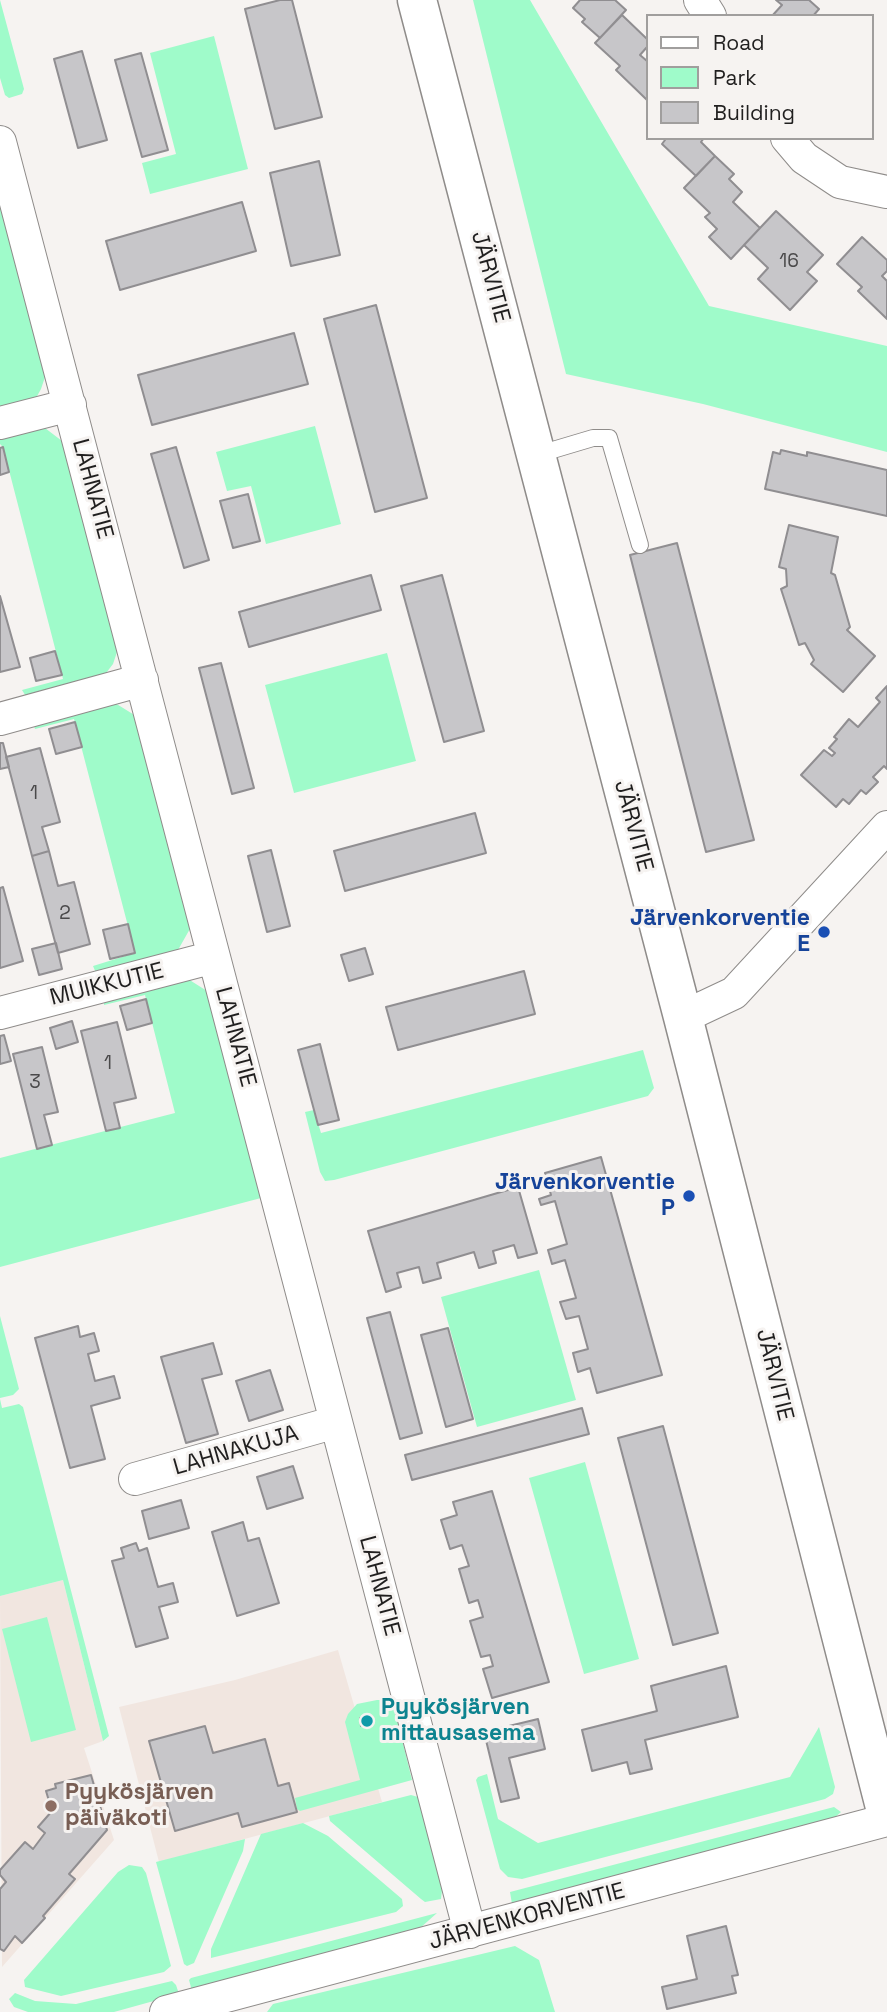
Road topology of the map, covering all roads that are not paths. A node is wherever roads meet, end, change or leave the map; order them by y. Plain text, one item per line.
1 (417, 0) edge
2 (790, 140) edge
3 (0, 142) edge
4 (887, 192) edge
5 (69, 405) junction
6 (0, 423) edge
7 (536, 455) junction
8 (640, 545) dead end
9 (142, 680) junction
10 (0, 719) edge
11 (887, 827) edge
12 (214, 957) junction
13 (0, 1013) edge
14 (683, 1017) junction
15 (336, 1422) junction
16 (135, 1479) dead end
17 (887, 1815) edge
18 (887, 1820) edge
19 (470, 1932) junction
20 (225, 2004) edge
21 (166, 2012) edge

1 - 7 street, JÄRVITIE
2 - 4 street
3 - 5 street, LAHNATIE
5 - 6 street
5 - 9 street, LAHNATIE
7 - 8 lane
7 - 14 street, JÄRVITIE
9 - 10 street
9 - 12 street, LAHNATIE
11 - 14 street
12 - 13 street, MUIKKUTIE
12 - 15 street, LAHNATIE
14 - 17 street, JÄRVITIE
15 - 16 street, LAHNAKUJA
15 - 19 street, LAHNATIE
18 - 19 street, JÄRVENKORVENTIE
19 - 20 street, JÄRVENKORVENTIE
20 - 21 street, JÄRVENKORVENTIE

